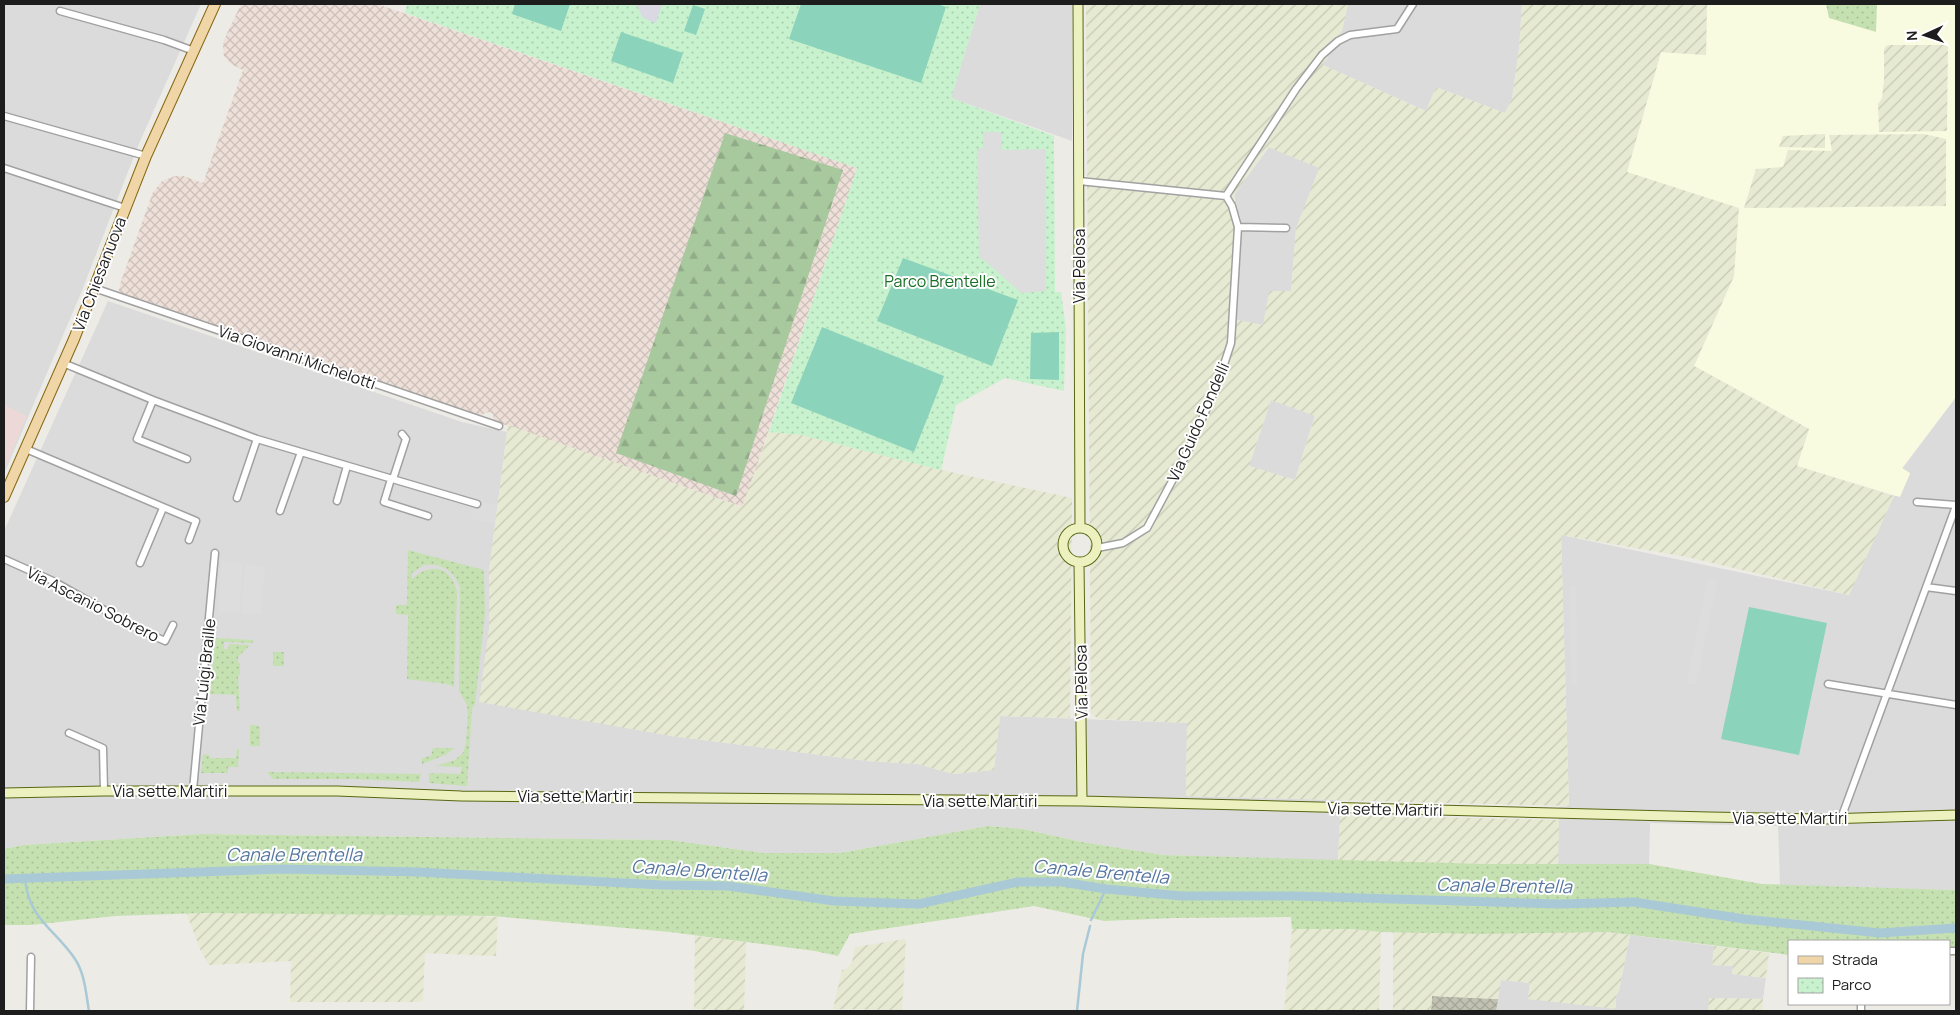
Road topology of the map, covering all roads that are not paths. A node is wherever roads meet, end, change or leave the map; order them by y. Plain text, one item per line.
1 (215, 4) edge
2 (1078, 4) edge
3 (1413, 4) edge
4 (60, 10) dead end
5 (194, 51) junction
6 (4, 116) edge
7 (146, 156) junction
8 (4, 168) edge
9 (1079, 181) junction
10 (1226, 196) junction
11 (125, 208) junction
12 (1238, 228) junction
13 (1286, 228) dead end
14 (94, 288) junction
15 (63, 363) junction
16 (153, 400) junction
17 (499, 426) dead end
18 (402, 434) dead end
19 (257, 439) junction
20 (26, 449) junction
21 (300, 452) junction
22 (187, 459) dead end
23 (347, 466) junction
24 (392, 479) junction
25 (4, 497) edge
26 (237, 498) dead end
27 (337, 501) dead end
28 (1917, 502) dead end
29 (477, 504) dead end
30 (1956, 505) edge
31 (163, 508) junction
32 (280, 511) dead end
33 (428, 516) dead end
34 (1080, 528) junction
35 (189, 540) dead end
36 (1097, 548) junction
37 (215, 553) dead end
38 (4, 559) edge
39 (1079, 562) junction
40 (140, 563) dead end
41 (1926, 587) junction
42 (1956, 591) edge
43 (173, 625) dead end
44 (1828, 684) dead end
45 (1887, 694) junction
46 (1956, 705) edge
47 (69, 733) dead end
48 (193, 790) junction
49 (104, 791) junction
50 (4, 793) edge
51 (1082, 801) junction
52 (1956, 815) edge
53 (1844, 818) junction
54 (30, 957) dead end
55 (30, 1011) edge

1 - 5 main road, Via Chiesanuova
2 - 9 main road, Via Pelosa
3 - 10 street
4 - 5 street
5 - 7 main road, Via Chiesanuova
6 - 7 street
7 - 11 main road, Via Chiesanuova
8 - 11 street
9 - 10 street
9 - 34 main road, Via Pelosa
10 - 12 street, Via Guido Fondelli
11 - 14 main road, Via Chiesanuova
12 - 13 street
12 - 36 street, Via Guido Fondelli
14 - 15 main road, Via Chiesanuova
14 - 17 street, Via Giovanni Michelotti
15 - 16 street
15 - 20 main road, Via Chiesanuova
16 - 19 street
16 - 22 street
18 - 24 street
19 - 21 street
19 - 26 street
20 - 25 main road, Via Chiesanuova
20 - 31 street
21 - 23 street
21 - 32 street
23 - 24 street
23 - 27 street
24 - 29 street
24 - 33 street
28 - 30 street
30 - 41 street
31 - 35 street
31 - 40 street
34 - 36 main road
34 - 39 main road
36 - 39 main road
37 - 48 street, Via Luigi Braille
38 - 43 street, Via Ascanio Sobrero
39 - 51 main road, Via Pelosa
41 - 42 street
41 - 45 street
44 - 45 street
45 - 46 street
45 - 53 street
47 - 49 street
48 - 49 main road, Via sette Martiri
48 - 51 main road, Via sette Martiri
49 - 50 main road, Via sette Martiri
51 - 53 main road, Via sette Martiri
52 - 53 main road, Via sette Martiri
54 - 55 street

